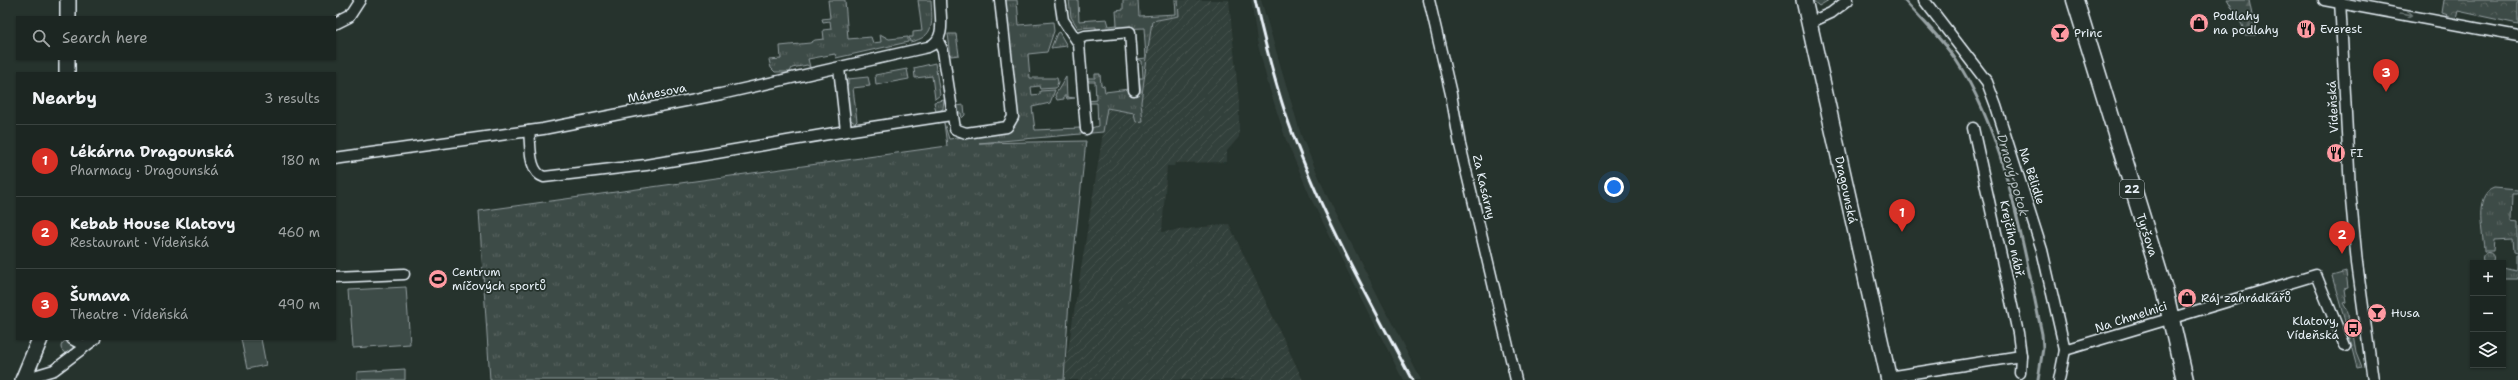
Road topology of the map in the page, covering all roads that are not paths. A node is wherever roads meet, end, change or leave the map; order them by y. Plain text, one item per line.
1 (68, 0) edge
2 (360, 0) edge
3 (940, 0) edge
4 (1000, 0) edge
5 (1060, 0) edge
6 (1429, 0) edge
7 (1804, 0) edge
8 (1848, 0) edge
9 (1924, 0) edge
10 (2075, 0) edge
11 (2324, 0) edge
12 (2340, 2) edge
13 (68, 16) edge
14 (1809, 23) junction
15 (336, 24) edge
16 (2518, 36) edge
17 (1077, 39) junction
18 (938, 41) junction
19 (67, 60) edge
20 (839, 68) junction
21 (67, 72) edge
22 (1134, 90) dead end
23 (951, 115) junction
24 (1973, 128) dead end
25 (1086, 129) dead end
26 (529, 131) junction
27 (846, 131) junction
28 (336, 158) edge
29 (404, 274) dead end
30 (336, 277) edge
31 (2172, 317) junction
32 (40, 340) edge
33 (74, 340) edge
34 (94, 340) edge
35 (85, 346) junction
36 (2345, 346) dead end
37 (2066, 350) junction
38 (2021, 356) junction
39 (2020, 373) dead end
40 (1889, 378) edge
41 (24, 380) edge
42 (1516, 380) edge
43 (2059, 380) edge
44 (2186, 380) edge
45 (2373, 380) edge

1 - 13 street
2 - 15 street
3 - 18 street
4 - 23 street
5 - 17 street
6 - 42 street, Za Kasárny
7 - 14 street, Dragounská
8 - 14 street
9 - 37 street, Na Bělidle
10 - 31 main road, Tyršova / 22
11 - 12 street
12 -> 16 street
12 - 45 street, Vídeňská
14 - 40 street, Dragounská
17 - 22 street
17 - 25 street
18 - 20 street, Mánesova
18 - 23 street
19 - 21 street
20 - 26 street, Mánesova
20 - 27 street
23 - 27 street
24 - 38 street, Krejčího nábř.
26 - 27 street
26 - 28 street, Mánesova
29 - 30 street
31 - 36 street, Na Chmelnici
31 - 37 street, Na Chmelnici
31 - 44 main road, Tyršova / 22
32 - 41 street
33 - 35 street
34 - 35 street
35 - 41 street
37 - 43 street, Na Bělidle
38 - 39 street, Krejčího nábř.
38 - 40 street

